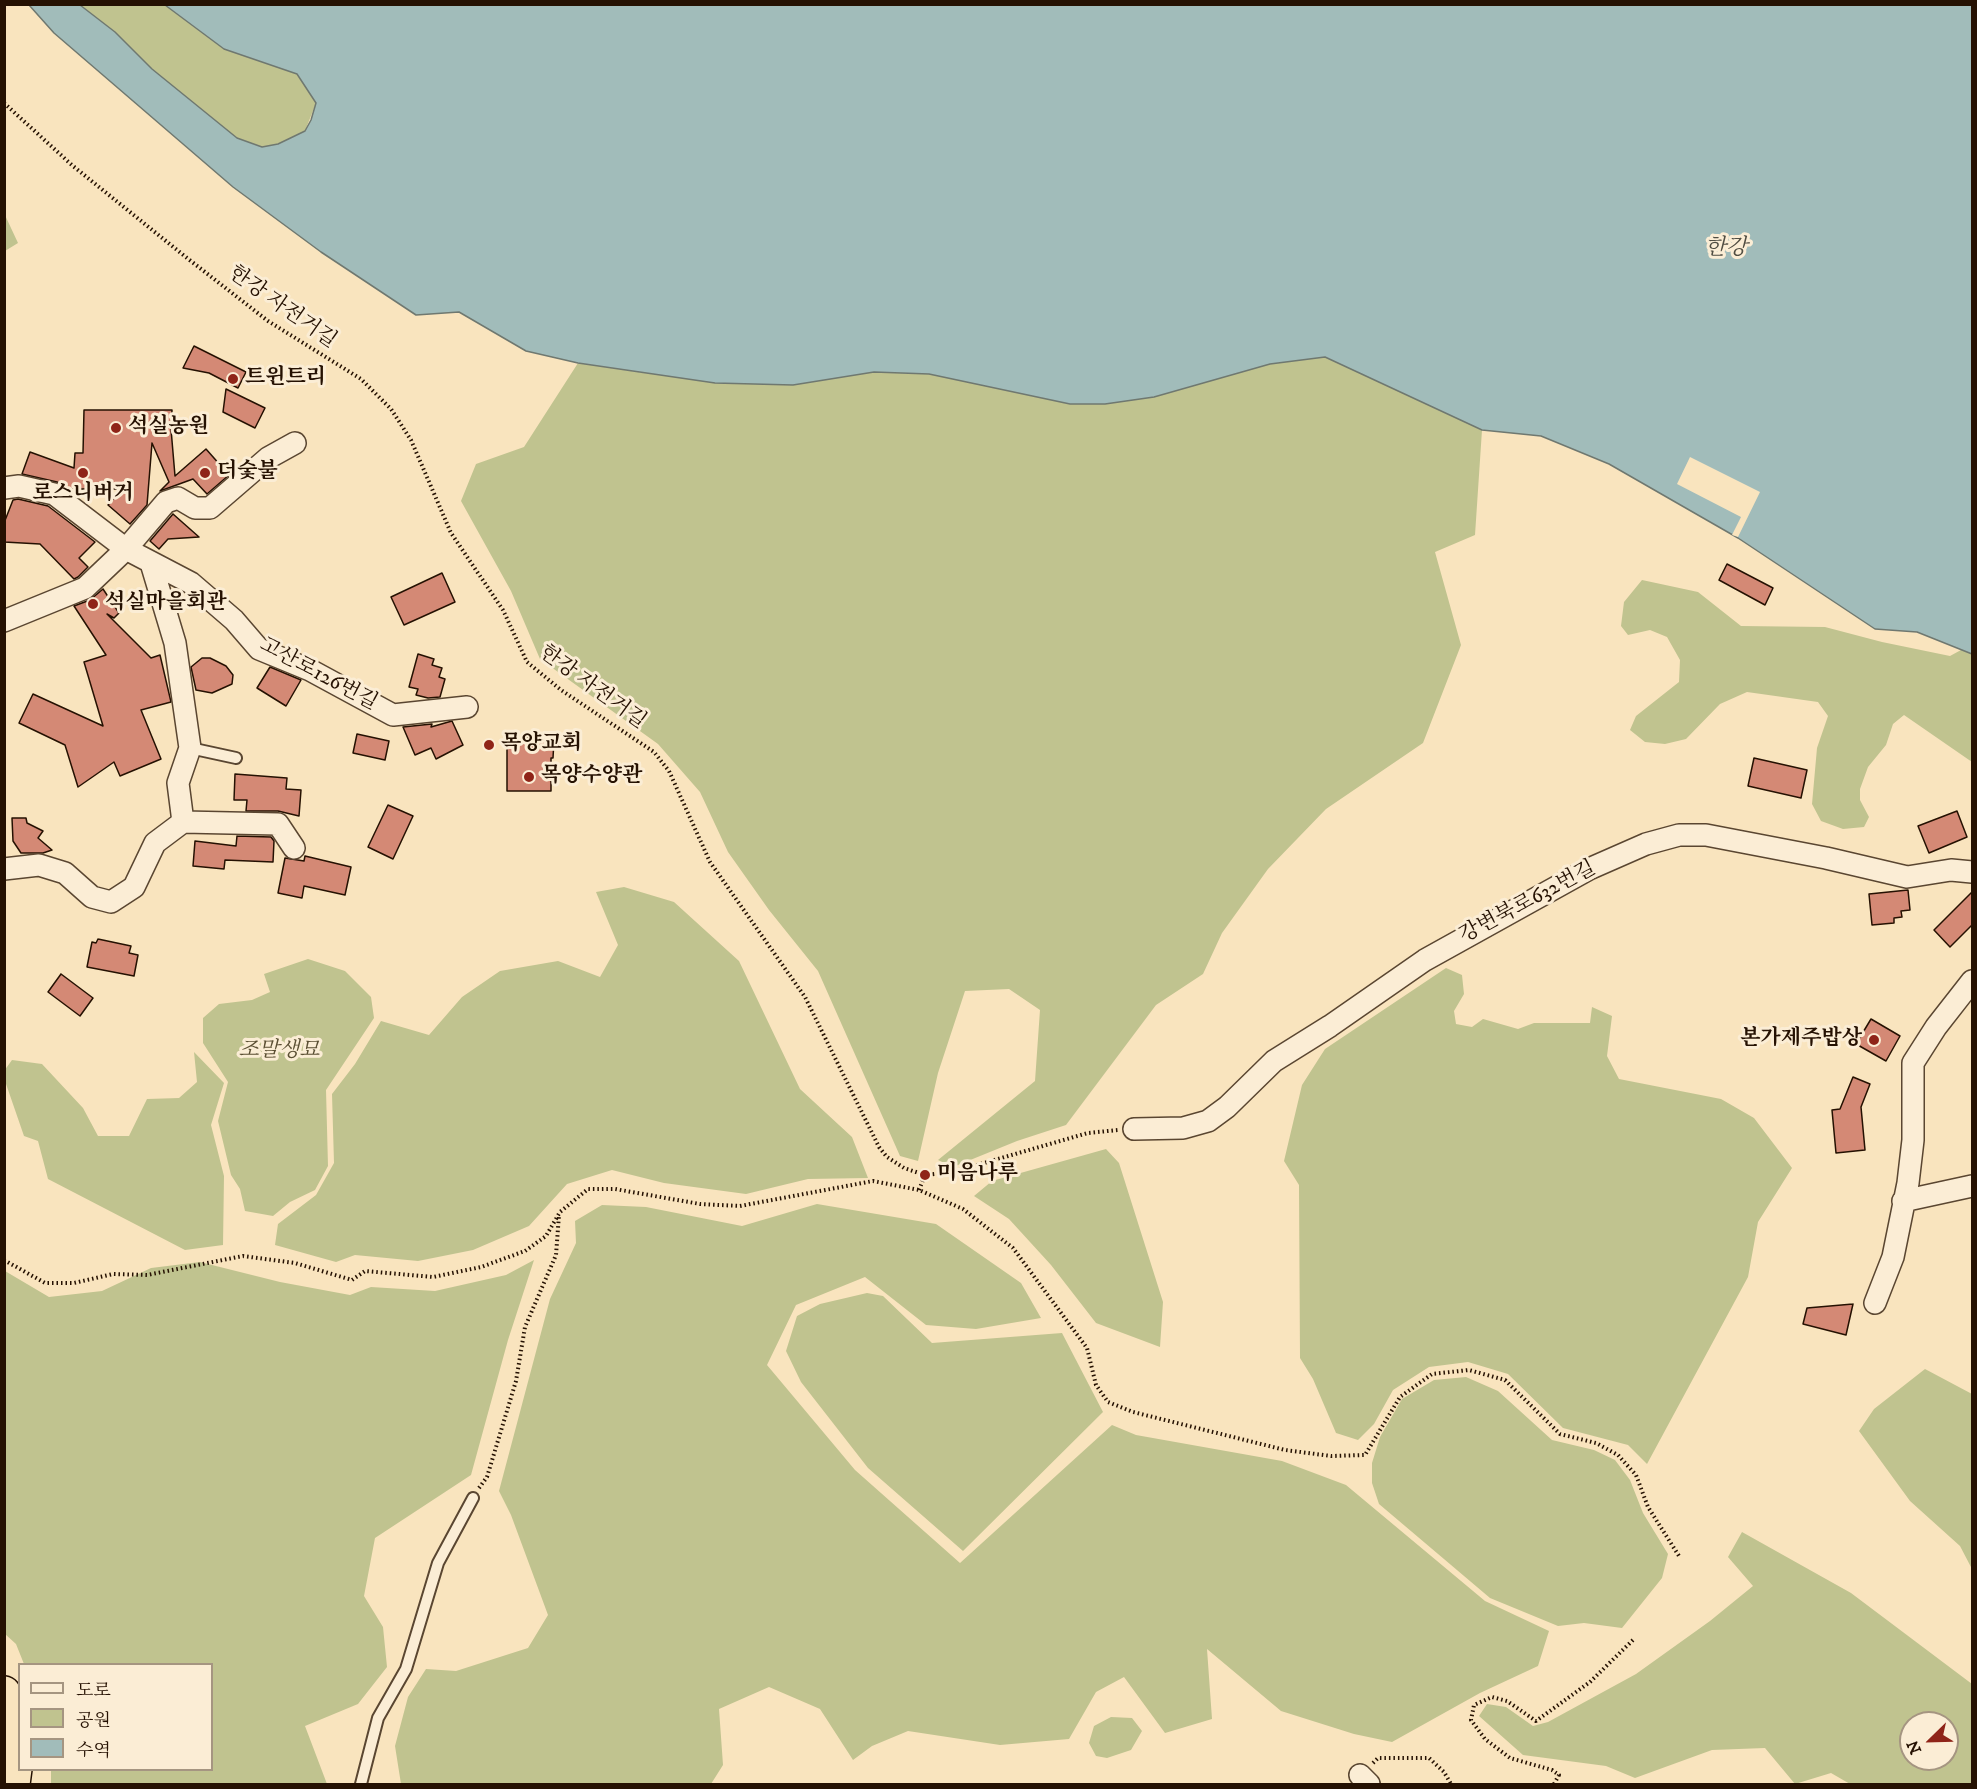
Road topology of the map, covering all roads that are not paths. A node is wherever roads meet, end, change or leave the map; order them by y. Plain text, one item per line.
1 (295, 442) dead end
2 (4, 488) edge
3 (126, 549) junction
4 (151, 563) junction
5 (4, 621) edge
6 (467, 707) dead end
7 (190, 748) junction
8 (236, 758) dead end
9 (183, 822) junction
10 (294, 848) dead end
11 (4, 869) edge
12 (1972, 872) edge
13 (1972, 981) edge
14 (1134, 1129) road end
15 (1972, 1186) edge
16 (1903, 1201) junction
17 (1875, 1303) dead end
18 (473, 1498) road end
19 (4, 1693) edge
20 (13, 1785) edge
21 (361, 1785) edge

1 - 3 street
2 - 3 street, 고산로126번길
3 - 4 street, 고산로126번길
3 - 5 street
4 - 6 street, 고산로126번길
4 - 7 street
7 - 8 lane
7 - 9 street
9 - 10 street
9 - 11 street
12 - 14 street, 강변북로632번길
13 - 16 street
15 - 16 street
16 - 17 street
18 - 21 lane
19 - 20 highway

